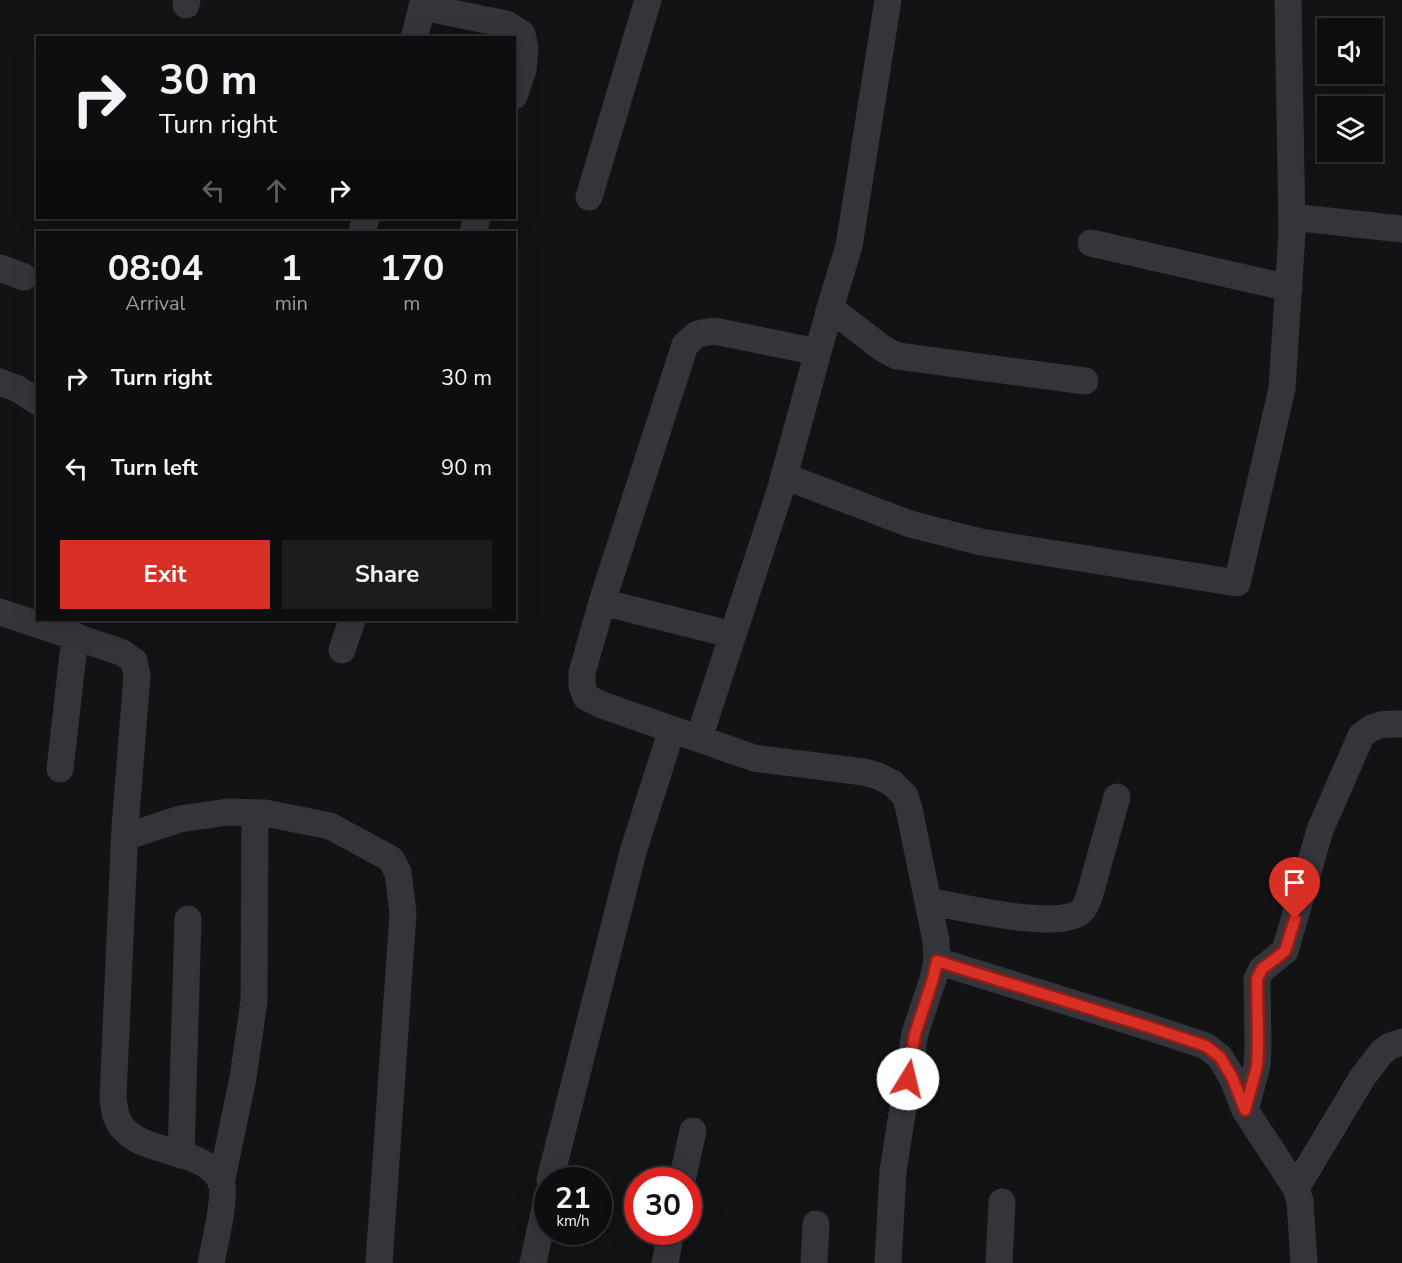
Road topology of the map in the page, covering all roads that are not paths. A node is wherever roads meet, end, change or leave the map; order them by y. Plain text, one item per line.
1 (648, 0) edge
2 (888, 0) edge
3 (1288, 0) edge
4 (423, 3) edge
5 (415, 36) edge
6 (516, 90) edge
7 (589, 197) dead end
8 (1292, 216) junction
9 (1402, 229) edge
10 (1091, 243) dead end
11 (1289, 288) junction
12 (830, 308) junction
13 (818, 352) junction
14 (1085, 381) dead end
15 (0, 382) edge
16 (36, 401) edge
17 (784, 476) junction
18 (602, 602) junction
19 (0, 612) edge
20 (36, 620) edge
21 (39, 621) edge
22 (352, 621) edge
23 (86, 632) edge
24 (733, 635) junction
25 (342, 650) dead end
26 (1402, 724) edge
27 (672, 729) junction
28 (699, 738) junction
29 (60, 769) dead end
30 (1117, 797) dead end
31 (255, 813) junction
32 (126, 824) junction
33 (928, 901) junction
34 (188, 919) dead end
35 (937, 961) junction
36 (1402, 1042) edge
37 (1245, 1110) junction
38 (693, 1131) dead end
39 (181, 1155) junction
40 (553, 1167) edge
41 (685, 1167) edge
42 (221, 1183) junction
43 (1296, 1188) junction
44 (1002, 1202) dead end
45 (816, 1224) dead end
46 (537, 1245) edge
47 (668, 1245) edge
48 (214, 1262) edge
49 (379, 1263) edge
50 (533, 1263) edge
51 (664, 1263) edge
52 (814, 1263) edge
53 (888, 1263) edge
54 (999, 1263) edge
55 (1304, 1263) edge

1 - 7 street
2 - 12 street
3 - 8 street
4 - 5 street
4 - 6 street
8 - 9 street
8 - 11 street
10 - 11 street
11 - 17 street
12 - 13 street
12 - 14 street
13 - 17 street
13 - 18 street
15 - 16 street
17 - 24 street
18 - 24 street
18 - 27 street
19 - 20 street
21 - 23 street
22 - 25 street
23 - 29 street
23 - 32 street
24 - 28 street
26 - 37 street
27 - 28 street
27 - 40 street
28 - 33 street
30 - 33 street
31 - 32 street
31 - 42 street
31 - 49 street
32 - 39 street
33 - 35 street
34 - 39 street
35 - 37 street
35 - 53 street
36 - 43 street
37 - 43 street
38 - 41 street
39 - 42 street
42 - 48 street
43 - 55 street
44 - 54 street
45 - 52 street
46 - 50 street
47 - 51 street

